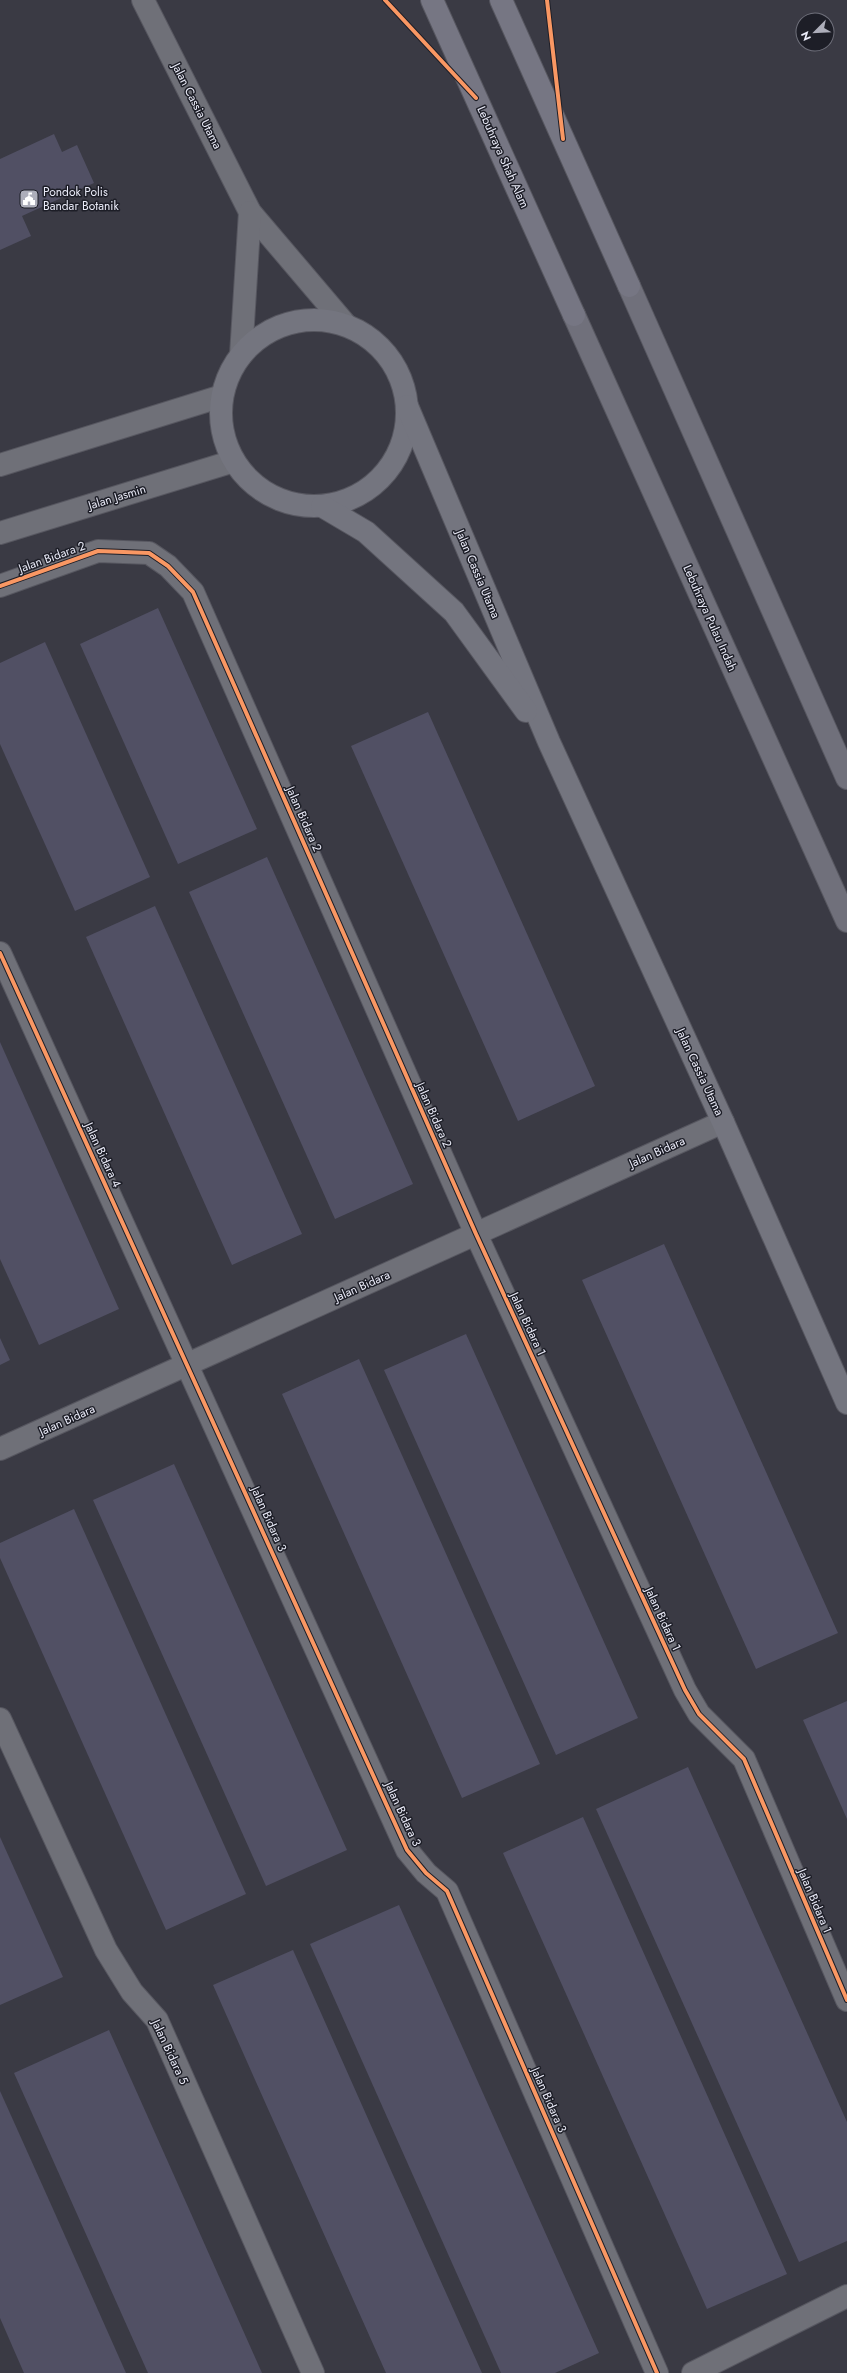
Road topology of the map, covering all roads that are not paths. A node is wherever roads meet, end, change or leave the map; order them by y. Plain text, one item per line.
1 (143, 0) edge
2 (432, 0) edge
3 (501, 0) edge
4 (250, 212) junction
5 (629, 286) joint
6 (574, 314) joint
7 (346, 325) junction
8 (241, 355) junction
9 (222, 396) junction
10 (407, 406) junction
11 (234, 461) junction
12 (0, 465) edge
13 (322, 506) junction
14 (0, 533) edge
15 (8, 583) edge
16 (549, 742) junction
17 (847, 778) edge
18 (847, 921) edge
19 (0, 953) edge
20 (723, 1122) junction
21 (476, 1234) junction
22 (188, 1365) junction
23 (847, 1403) edge
24 (0, 1449) edge
25 (0, 1719) edge
26 (847, 2000) edge
27 (847, 2296) edge
28 (313, 2373) edge
29 (657, 2373) edge
30 (693, 2373) edge

1 - 4 street, Jalan Cassia Utama
2 - 6 highway, Lebuhraya Shah Alam
3 - 5 highway
4 - 7 street, Jalan Cassia Utama
4 - 8 street
5 - 17 main road
6 - 18 main road, Lebuhraya Pulau Indah
7 - 8 street
7 - 10 street
8 - 9 street
9 - 11 street
9 - 12 street
10 - 13 street
10 - 16 street, Jalan Cassia Utama
11 - 13 street
11 - 14 street, Jalan Jasmin
13 - 16 street, Jalan Cassia Utama
15 - 21 street, Jalan Bidara 2
16 - 20 street, Jalan Cassia Utama
19 - 22 street, Jalan Bidara 4
20 - 21 street, Jalan Bidara
20 - 23 street, Jalan Cassia Utama
21 - 22 street, Jalan Bidara
21 - 26 street, Jalan Bidara 1
22 - 24 street, Jalan Bidara
22 - 29 street, Jalan Bidara 3
25 - 28 street, Jalan Bidara 5
27 - 30 street

